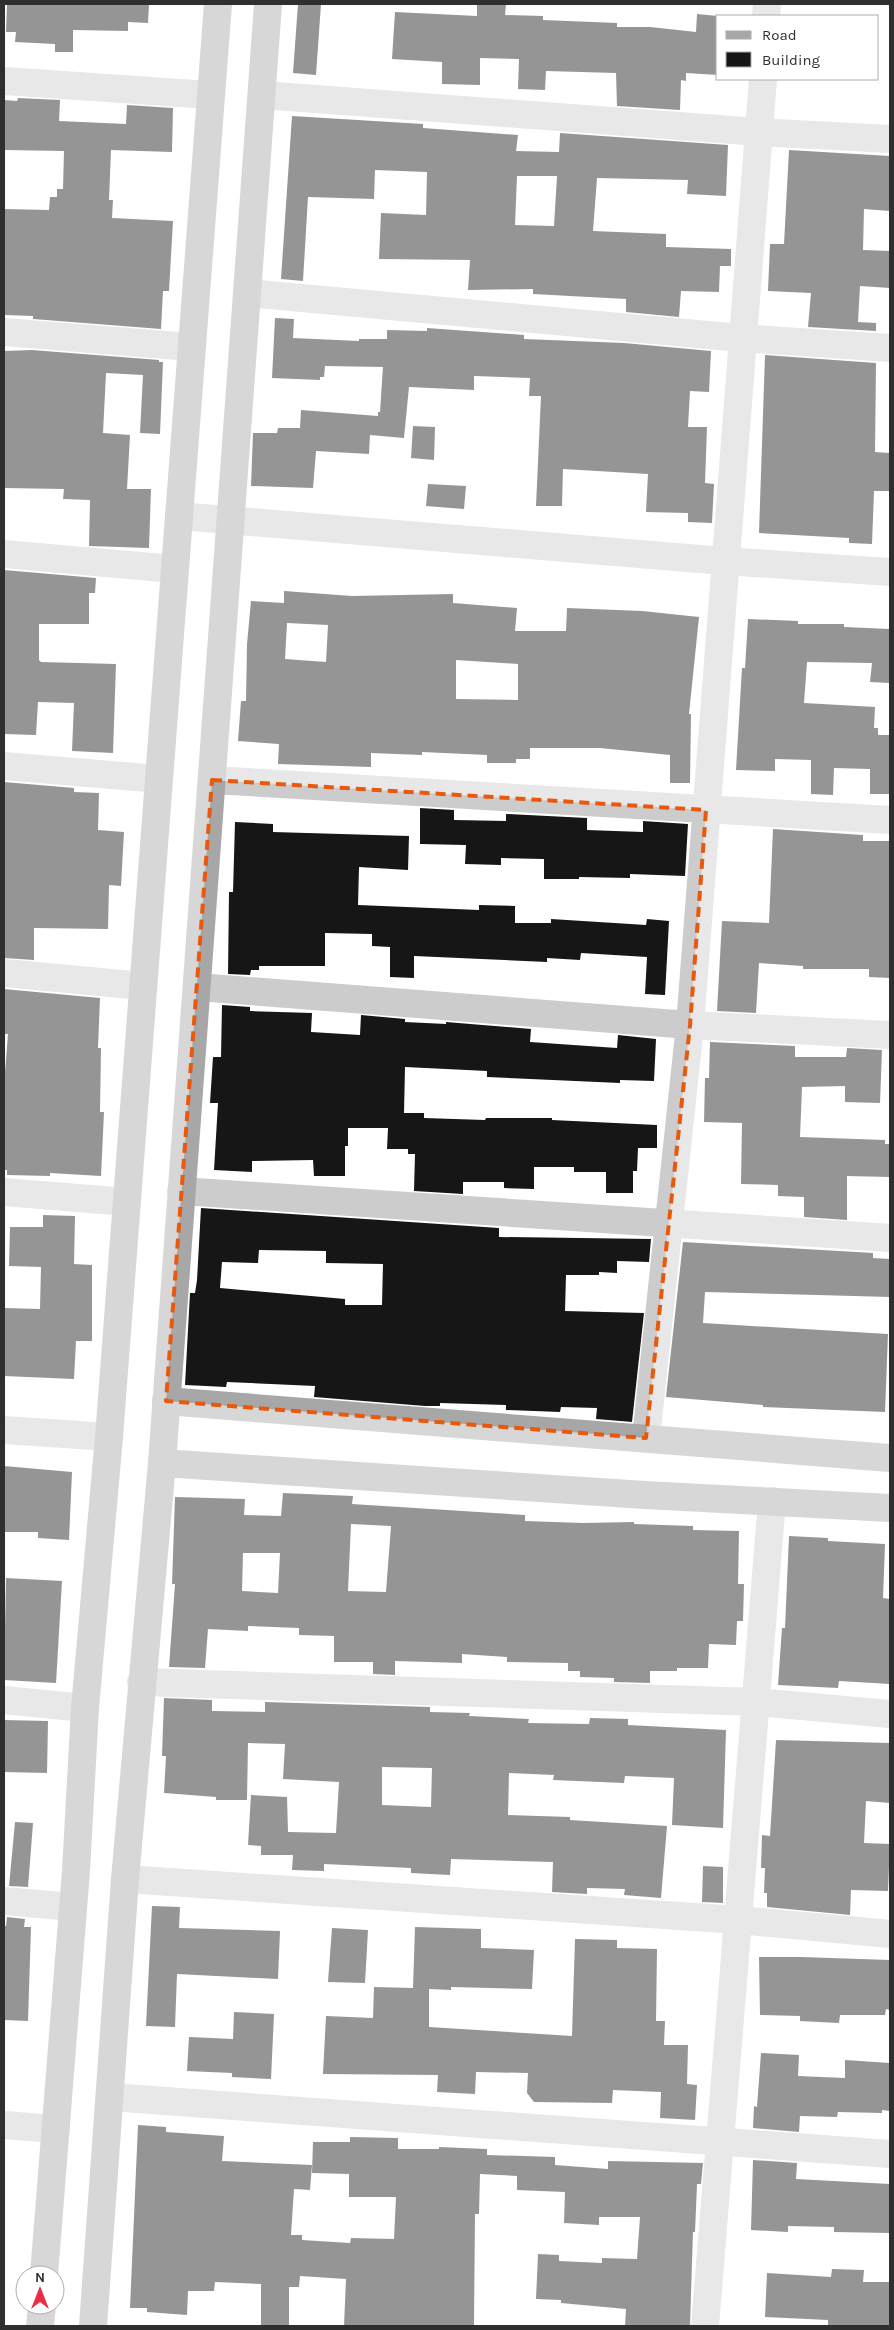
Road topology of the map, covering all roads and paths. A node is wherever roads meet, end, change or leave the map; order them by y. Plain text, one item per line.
1 (218, 4) edge
2 (268, 4) edge
3 (763, 80) edge
4 (4, 81) edge
5 (210, 95) junction
6 (262, 95) junction
7 (759, 132) junction
8 (890, 139) edge
9 (247, 293) junction
10 (4, 332) edge
11 (741, 338) junction
12 (191, 347) junction
13 (890, 348) edge
14 (179, 516) junction
15 (230, 520) junction
16 (4, 554) edge
17 (724, 561) junction
18 (174, 569) junction
19 (890, 572) edge
20 (4, 766) edge
21 (159, 779) junction
22 (212, 780) junction
23 (706, 810) junction
24 (890, 820) edge
25 (4, 973) edge
26 (143, 986) junction
27 (197, 987) junction
28 (690, 1024) junction
29 (890, 1035) edge
30 (181, 1191) junction
31 (4, 1192) edge
32 (127, 1202) junction
33 (668, 1224) junction
34 (890, 1238) edge
35 (166, 1401) junction
36 (4, 1430) edge
37 (109, 1437) junction
38 (646, 1438) junction
39 (890, 1458) edge
40 (162, 1463) junction
41 (772, 1501) junction
42 (890, 1508) edge
43 (141, 1682) junction
44 (4, 1700) edge
45 (756, 1702) junction
46 (85, 1708) junction
47 (890, 1714) edge
48 (125, 1879) junction
49 (4, 1901) edge
50 (73, 1907) junction
51 (739, 1920) junction
52 (890, 1934) edge
53 (111, 2097) junction
54 (4, 2125) edge
55 (56, 2129) junction
56 (721, 2143) junction
57 (890, 2154) edge
58 (45, 2265) edge
59 (93, 2326) edge
60 (705, 2326) edge

1 - 5 main road
2 - 6 main road
3 - 7 street
4 - 5 street
5 - 12 main road
6 - 7 street
6 - 9 main road
7 - 8 street
7 - 11 street
9 - 11 street
9 - 15 main road
10 - 12 street
11 - 13 street
11 - 17 street
12 - 14 main road
14 - 15 street
14 - 18 main road
15 - 17 street
15 - 22 main road
16 - 18 street
17 - 19 street
17 - 23 street
18 - 21 main road
20 - 21 street
21 - 26 main road
22 - 23 street
22 - 27 main road
23 - 24 street
23 - 28 street
25 - 26 street
26 - 32 main road
27 - 28 street
27 - 30 main road
28 - 29 street
28 - 33 street
30 - 33 street
30 - 35 main road
31 - 32 street
32 - 37 main road
33 - 34 street
33 - 38 street
35 - 38 main road
35 - 40 main road
36 - 37 street
37 - 46 main road
38 - 39 main road
40 - 41 main road
40 - 43 main road
41 - 42 main road
41 - 45 street
43 - 45 street
43 - 48 main road
44 - 46 street
45 - 47 street
45 - 51 street
46 - 50 main road
48 - 51 street
48 - 53 main road
49 - 50 street
50 - 55 main road
51 - 52 street
51 - 56 street
53 - 56 street
53 - 59 main road
54 - 55 street
55 - 58 main road
56 - 57 street
56 - 60 street

